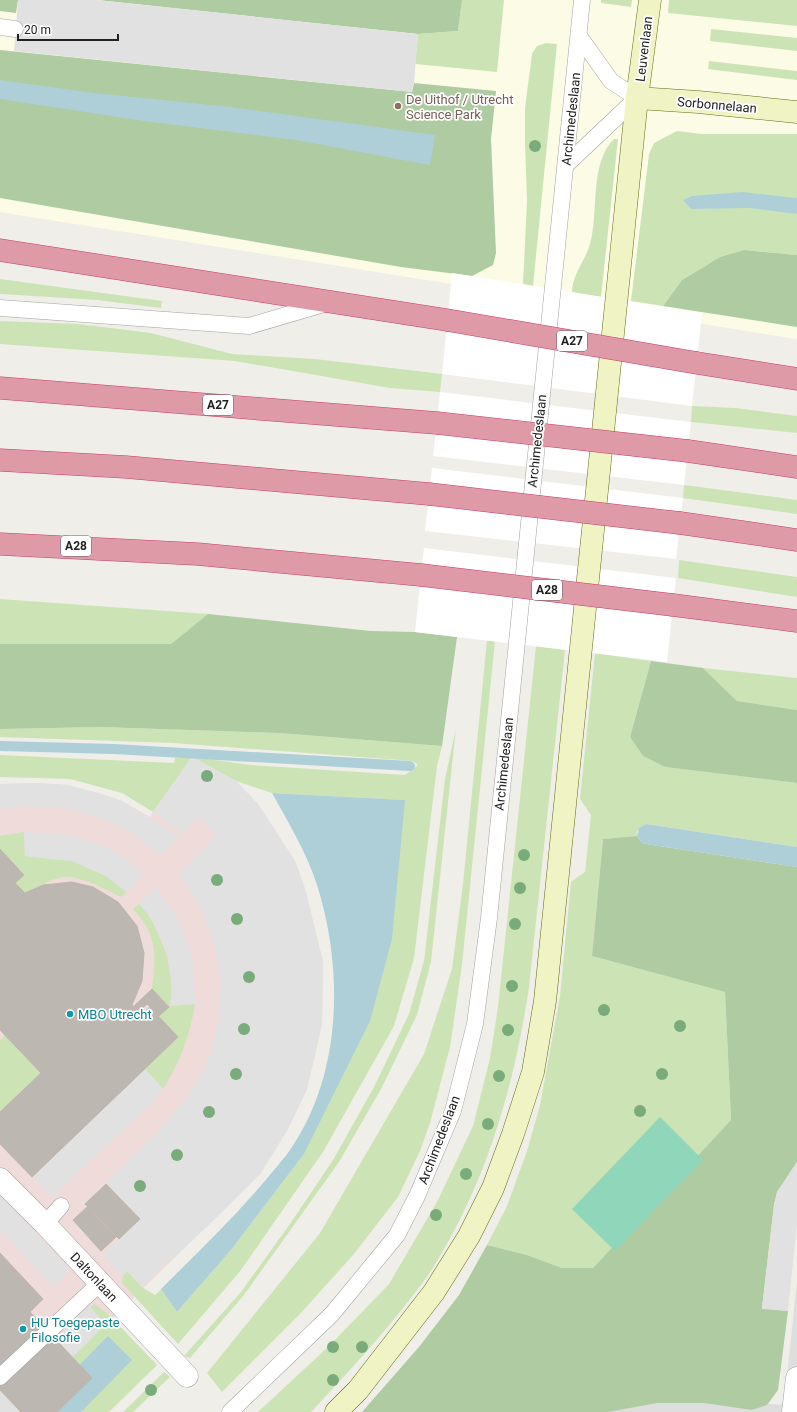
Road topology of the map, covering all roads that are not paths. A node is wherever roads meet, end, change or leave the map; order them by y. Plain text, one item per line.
1 (582, 0) edge
2 (650, 0) edge
3 (579, 36) junction
4 (637, 98) junction
5 (797, 112) edge
6 (566, 165) junction
7 (0, 250) edge
8 (332, 301) junction
9 (0, 308) edge
10 (797, 379) edge
11 (0, 388) edge
12 (0, 460) edge
13 (797, 467) edge
14 (797, 540) edge
15 (0, 544) edge
16 (797, 621) edge
17 (0, 1179) edge
18 (61, 1206) dead end
19 (45, 1224) junction
20 (100, 1283) junction
21 (187, 1376) dead end
22 (0, 1377) edge
23 (797, 1378) edge
24 (230, 1412) edge
25 (336, 1412) edge
26 (793, 1412) edge

1 - 3 lane
2 - 4 main road, Leuvenlaan
3 - 4 lane, Sorbonnelaan
3 - 6 lane, Archimedeslaan
4 - 5 main road, Sorbonnelaan
4 - 6 lane
4 - 25 main road
6 - 24 lane, Archimedeslaan
7 - 8 highway, A27
8 - 9 lane, A27
8 - 10 highway, A27, bridge
11 - 13 highway, A27, bridge
12 - 14 highway, bridge
15 - 16 highway, A28, bridge
17 - 19 street, Daltonlaan
18 - 19 lane
19 - 20 street, Daltonlaan
20 - 21 street, Daltonlaan
20 - 22 lane
23 - 26 street

